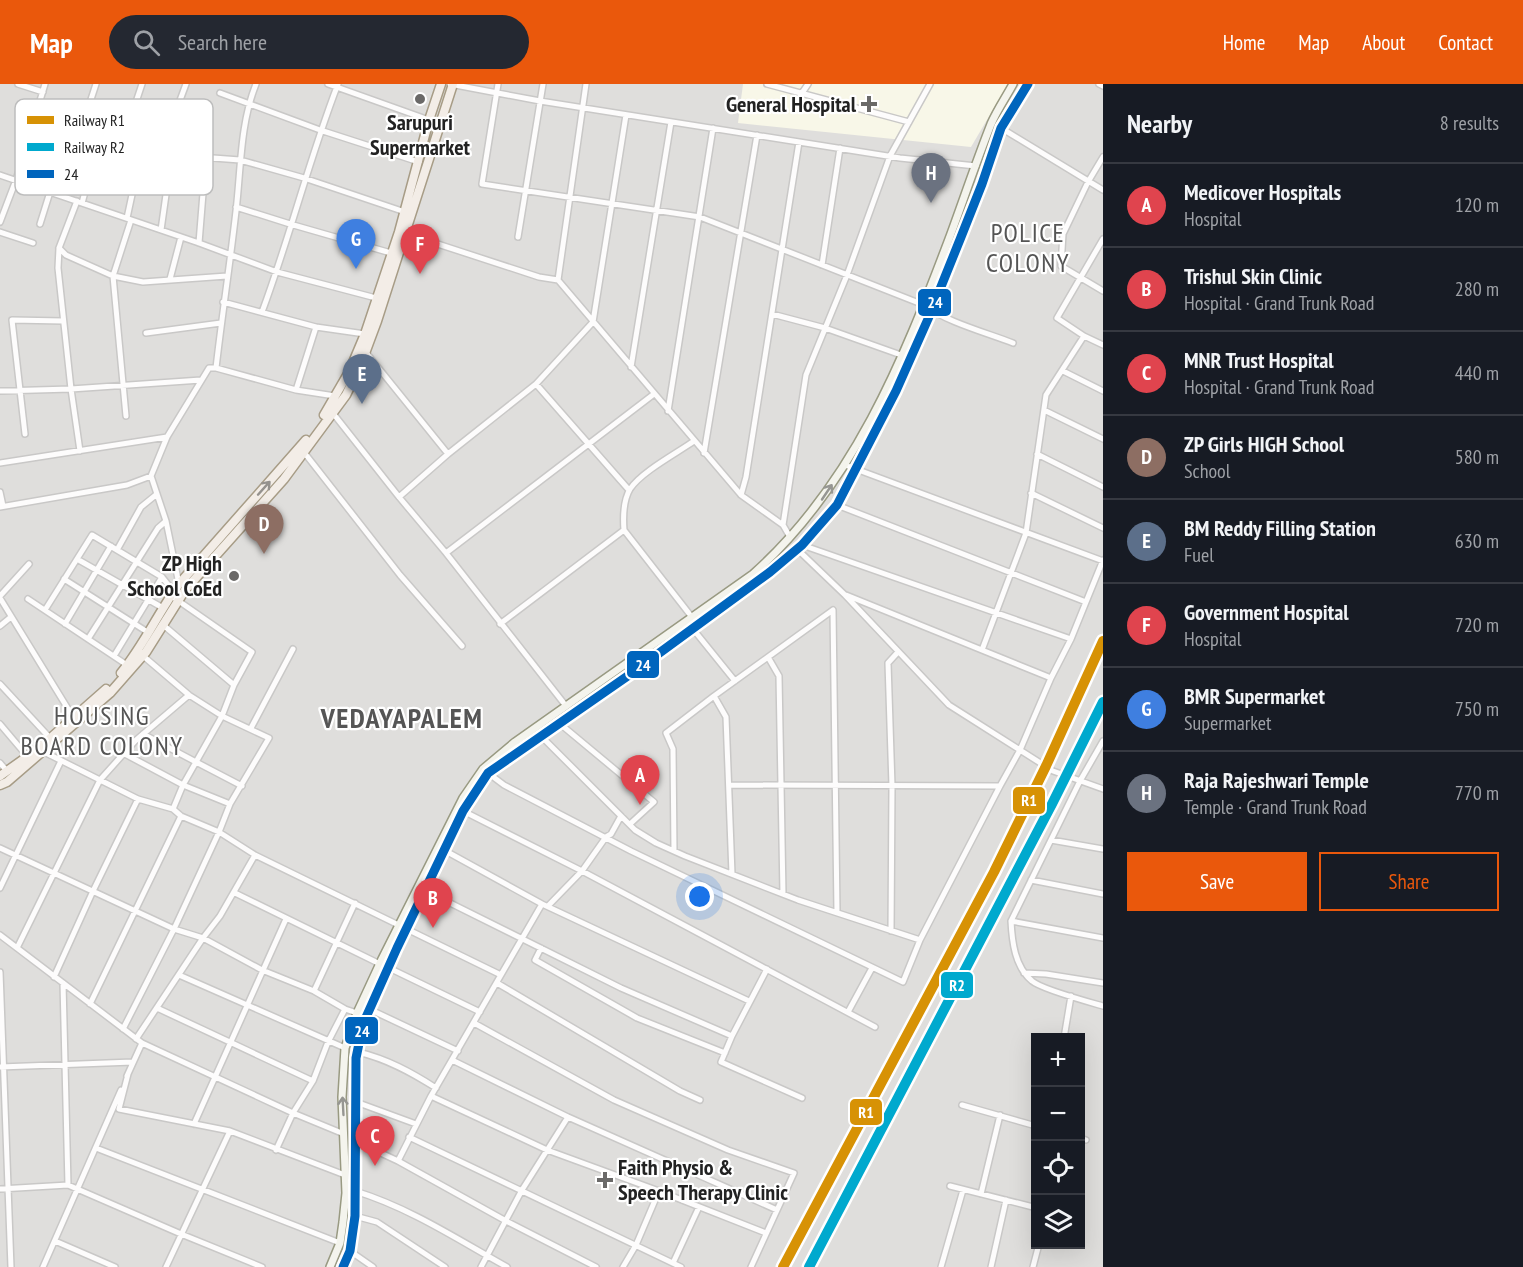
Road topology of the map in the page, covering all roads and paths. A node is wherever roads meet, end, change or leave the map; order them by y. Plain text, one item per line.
1 (18, 84) edge
2 (45, 84) edge
3 (96, 84) edge
4 (142, 84) edge
5 (186, 84) edge
6 (256, 84) edge
7 (328, 84) edge
8 (441, 84) edge
9 (452, 84) edge
10 (498, 84) edge
11 (543, 84) edge
12 (586, 84) edge
13 (767, 84) edge
14 (808, 84) edge
15 (930, 84) edge
16 (1013, 84) edge
17 (1028, 84) edge
18 (1099, 84) edge
19 (337, 86) edge
20 (1103, 86) edge
21 (496, 91) junction
22 (43, 92) junction
23 (220, 93) dead end
24 (802, 93) junction
25 (41, 99) edge
26 (91, 99) edge
27 (137, 99) edge
28 (180, 99) edge
29 (540, 101) junction
30 (248, 104) junction
31 (583, 108) junction
32 (626, 115) junction
33 (429, 120) junction
34 (671, 122) junction
35 (909, 122) junction
36 (713, 128) junction
37 (1001, 128) junction
38 (320, 130) junction
39 (756, 135) junction
40 (799, 142) junction
41 (840, 148) junction
42 (890, 156) junction
43 (213, 157) edge
44 (1103, 157) edge
45 (240, 160) junction
46 (419, 162) junction
47 (976, 166) junction
48 (0, 175) edge
49 (304, 178) junction
50 (15, 180) edge
51 (1088, 182) junction
52 (15, 183) edge
53 (526, 190) junction
54 (1103, 190) edge
55 (49, 195) edge
56 (59, 195) edge
57 (81, 195) edge
58 (133, 195) edge
59 (167, 195) edge
60 (203, 195) edge
61 (570, 197) junction
62 (79, 202) junction
63 (612, 203) junction
64 (236, 207) junction
65 (656, 210) junction
66 (405, 212) junction
67 (700, 217) junction
68 (129, 219) junction
69 (0, 222) edge
70 (40, 224) dead end
71 (290, 225) junction
72 (161, 230) junction
73 (0, 232) edge
74 (402, 232) junction
75 (740, 233) junction
76 (181, 237) junction
77 (518, 237) dead end
78 (1103, 239) edge
79 (33, 243) dead end
80 (199, 243) junction
81 (59, 248) junction
82 (783, 250) junction
83 (391, 253) junction
84 (231, 255) junction
85 (822, 265) junction
86 (277, 272) junction
87 (847, 275) junction
88 (113, 276) junction
89 (227, 276) junction
90 (1080, 278) junction
91 (170, 279) junction
92 (558, 280) junction
93 (1103, 291) edge
94 (376, 298) junction
95 (223, 302) junction
96 (924, 305) junction
97 (931, 311) junction
98 (262, 312) junction
99 (772, 314) junction
100 (63, 321) junction
101 (593, 322) junction
102 (221, 323) junction
103 (316, 327) junction
104 (825, 328) junction
105 (146, 333) dead end
106 (365, 334) junction
107 (1084, 336) junction
108 (1012, 342) dead end
109 (1103, 345) edge
110 (363, 349) junction
111 (901, 355) junction
112 (631, 367) junction
113 (216, 368) junction
114 (1063, 370) junction
115 (201, 380) junction
116 (536, 384) junction
117 (122, 385) junction
118 (71, 389) junction
119 (20, 390) junction
120 (296, 390) junction
121 (0, 391) edge
122 (1103, 391) edge
123 (654, 394) junction
124 (335, 396) junction
125 (331, 410) junction
126 (1044, 410) junction
127 (668, 411) junction
128 (126, 416) dead end
129 (25, 434) dead end
130 (166, 437) junction
131 (1103, 439) edge
132 (694, 441) junction
133 (589, 444) junction
134 (80, 450) junction
135 (302, 450) junction
136 (704, 453) junction
137 (448, 454) junction
138 (1037, 454) junction
139 (0, 463) edge
140 (845, 465) junction
141 (856, 469) junction
142 (151, 476) junction
143 (1103, 487) edge
144 (629, 490) junction
145 (0, 492) edge
146 (1031, 493) junction
147 (157, 494) junction
148 (741, 495) junction
149 (399, 497) junction
150 (837, 505) junction
151 (1, 506) edge
152 (806, 520) junction
153 (166, 521) junction
154 (783, 525) junction
155 (816, 528) junction
156 (1103, 528) edge
157 (624, 530) junction
158 (1026, 533) junction
159 (790, 537) junction
160 (111, 546) junction
161 (799, 547) junction
162 (781, 549) junction
163 (117, 550) junction
164 (446, 553) junction
165 (788, 556) junction
166 (77, 559) junction
167 (1103, 560) edge
168 (136, 562) junction
169 (30, 564) dead end
170 (97, 570) junction
171 (1011, 574) junction
172 (162, 577) junction
173 (64, 579) junction
174 (121, 586) junction
175 (174, 590) junction
176 (84, 593) junction
177 (845, 595) junction
178 (0, 597) edge
179 (28, 598) dead end
180 (147, 600) junction
181 (178, 601) junction
182 (1086, 602) junction
183 (108, 608) junction
184 (163, 608) junction
185 (45, 610) junction
186 (699, 611) junction
187 (996, 614) junction
188 (691, 616) junction
189 (11, 617) junction
190 (705, 620) junction
191 (160, 622) junction
192 (65, 624) junction
193 (133, 624) junction
194 (500, 624) junction
195 (680, 624) junction
196 (0, 626) edge
197 (690, 631) junction
198 (150, 633) junction
199 (88, 639) junction
200 (1071, 639) junction
201 (462, 646) dead end
202 (293, 649) dead end
203 (982, 650) junction
204 (898, 652) junction
205 (140, 653) junction
206 (114, 656) junction
207 (768, 657) junction
208 (127, 665) junction
209 (1051, 678) junction
210 (735, 681) junction
211 (0, 684) edge
212 (234, 685) junction
213 (189, 695) junction
214 (714, 696) junction
215 (566, 706) junction
216 (222, 716) junction
217 (73, 717) junction
218 (559, 723) junction
219 (0, 724) edge
220 (251, 728) junction
221 (143, 734) junction
222 (540, 735) junction
223 (50, 738) junction
224 (1103, 741) edge
225 (1020, 750) junction
226 (41, 751) junction
227 (123, 753) junction
228 (27, 756) junction
229 (61, 760) junction
230 (196, 762) junction
231 (0, 763) edge
232 (488, 773) junction
233 (3, 774) edge
234 (100, 780) junction
235 (1080, 781) junction
236 (0, 785) edge
237 (183, 785) junction
238 (729, 785) junction
239 (782, 785) junction
240 (242, 786) junction
241 (836, 786) junction
242 (892, 786) junction
243 (1000, 786) junction
244 (1103, 789) edge
245 (138, 799) junction
246 (230, 804) junction
247 (173, 809) junction
248 (463, 811) junction
249 (181, 816) junction
250 (621, 816) junction
251 (630, 825) junction
252 (219, 832) junction
253 (606, 837) junction
254 (1051, 840) junction
255 (0, 848) edge
256 (442, 848) junction
257 (1103, 849) edge
258 (674, 851) junction
259 (16, 855) junction
260 (255, 855) junction
261 (582, 871) junction
262 (55, 873) junction
263 (732, 874) junction
264 (1031, 880) junction
265 (0, 888) edge
266 (93, 891) junction
267 (426, 891) junction
268 (235, 892) junction
269 (783, 894) junction
270 (1103, 894) edge
271 (355, 903) junction
272 (545, 905) junction
273 (134, 910) junction
274 (837, 912) junction
275 (286, 919) junction
276 (1011, 921) junction
277 (399, 925) junction
278 (408, 928) junction
279 (174, 929) junction
280 (891, 931) junction
281 (0, 935) edge
282 (203, 938) junction
283 (522, 938) junction
284 (1103, 938) edge
285 (920, 940) junction
286 (336, 943) junction
287 (17, 948) junction
288 (541, 948) junction
289 (380, 964) junction
290 (388, 968) junction
291 (872, 968) junction
292 (767, 969) junction
293 (262, 970) junction
294 (0, 972) edge
295 (1024, 973) junction
296 (179, 975) junction
297 (501, 975) junction
298 (54, 976) junction
299 (63, 983) junction
300 (497, 983) junction
301 (1103, 984) edge
302 (314, 991) junction
303 (1071, 996) junction
304 (749, 1001) junction
305 (90, 1004) junction
306 (246, 1005) junction
307 (1103, 1006) edge
308 (157, 1008) junction
309 (345, 1009) junction
310 (369, 1009) junction
311 (480, 1012) junction
312 (848, 1012) junction
313 (357, 1013) junction
314 (474, 1023) junction
315 (875, 1027) dead end
316 (123, 1029) junction
317 (1065, 1033) edge
318 (732, 1036) junction
319 (136, 1039) junction
320 (230, 1042) junction
321 (328, 1042) junction
322 (142, 1043) junction
323 (345, 1048) junction
324 (458, 1051) junction
325 (358, 1052) junction
326 (725, 1053) junction
327 (452, 1060) junction
328 (133, 1062) junction
329 (65, 1064) junction
330 (2, 1067) edge
331 (128, 1074) junction
332 (214, 1076) junction
333 (313, 1081) junction
334 (436, 1088) junction
335 (431, 1096) junction
336 (802, 1098) dead end
337 (700, 1100) dead end
338 (356, 1102) junction
339 (962, 1105) dead end
340 (293, 1113) junction
341 (1000, 1115) junction
342 (568, 1117) junction
343 (194, 1124) junction
344 (416, 1124) junction
345 (1031, 1125) edge
346 (230, 1131) junction
347 (344, 1134) junction
348 (409, 1137) junction
349 (357, 1142) junction
350 (96, 1148) junction
351 (276, 1150) junction
352 (547, 1150) junction
353 (398, 1161) junction
354 (345, 1176) junction
355 (68, 1185) junction
356 (950, 1186) dead end
357 (9, 1189) junction
358 (77, 1189) junction
359 (0, 1190) edge
360 (202, 1190) junction
361 (522, 1190) junction
362 (963, 1190) junction
363 (355, 1191) junction
364 (659, 1191) junction
365 (981, 1194) junction
366 (1006, 1200) junction
367 (1031, 1206) edge
368 (699, 1207) junction
369 (777, 1210) junction
370 (356, 1216) junction
371 (506, 1221) junction
372 (766, 1233) junction
373 (181, 1234) junction
374 (55, 1241) junction
375 (340, 1243) junction
376 (636, 1245) junction
377 (1038, 1249) edge
378 (350, 1251) junction
379 (488, 1256) junction
380 (672, 1263) junction
381 (11, 1267) edge
382 (43, 1267) edge
383 (115, 1267) edge
384 (166, 1267) edge
385 (262, 1267) edge
386 (330, 1267) edge
387 (343, 1267) edge
388 (373, 1267) edge
389 (445, 1267) edge
390 (481, 1267) edge
391 (507, 1267) edge
392 (596, 1267) edge
393 (623, 1267) edge
394 (681, 1267) edge
395 (751, 1267) edge
396 (941, 1267) edge
397 (991, 1267) edge
398 (1033, 1267) edge

1 - 22 street
2 - 22 street
3 - 26 street
4 - 27 street
5 - 28 street
6 - 30 street
7 - 19 street
8 - 33 main road
9 - 21 street
9 - 74 main road
10 - 21 street
11 - 29 street
12 - 31 street
13 - 24 street
14 - 24 street
15 - 35 street
16 - 47 main road
17 - 37 main road
18 - 20 street
19 - 33 street
19 - 38 street
21 - 29 street
21 - 53 street
22 - 25 street
23 - 30 street
24 - 35 street
29 - 31 street
29 - 53 street
30 - 38 street
30 - 45 street
31 - 32 street
31 - 61 street
32 - 34 street
32 - 63 street
33 - 46 main road
34 - 36 street
34 - 65 street
35 - 42 street
36 - 39 street
36 - 67 street
37 - 51 street
37 - 97 main road
38 - 46 street
38 - 49 street
39 - 40 street
39 - 75 street
40 - 41 street
40 - 82 street
41 - 42 street
41 - 85 street
42 - 47 street
42 - 87 street
43 - 45 street
44 - 51 street
45 - 49 street
45 - 64 street
46 - 66 main road
47 - 96 main road
48 - 50 street
49 - 66 street
49 - 71 street
51 - 54 street
51 - 90 street
52 - 69 street
53 - 61 street
53 - 77 street
55 - 70 street
56 - 62 street
57 - 62 street
58 - 68 street
59 - 72 street
60 - 80 street
61 - 63 street
61 - 92 street
62 - 68 street
62 - 81 street
63 - 65 street
63 - 101 street
64 - 71 street
64 - 84 street
65 - 67 street
65 - 112 street
66 - 74 main road
67 - 75 street
67 - 127 street
68 - 72 street
68 - 88 street
71 - 83 street
71 - 86 street
72 - 76 street
73 - 79 street
74 - 83 main road
74 - 92 street
74 - 110 main road
75 - 82 street
75 - 136 street
76 - 80 street
76 - 91 street
78 - 90 street
80 - 84 street
81 - 88 street
81 - 100 street
82 - 85 street
82 - 99 street
83 - 94 main road
84 - 86 street
84 - 89 street
85 - 87 street
86 - 94 street
86 - 98 street
87 - 96 street
87 - 104 street
88 - 91 street
88 - 117 street
89 - 91 street
89 - 95 street
90 - 93 street
90 - 107 street
92 - 101 street
94 - 106 main road
95 - 98 street
95 - 102 street
96 - 97 street
96 - 111 main road
97 - 108 street
97 - 141 main road
98 - 103 street
99 - 104 street
99 - 148 street
100 - 118 street
100 - 119 street
101 - 112 street
101 - 116 street
102 - 105 street
102 - 113 street
103 - 106 street
103 - 120 street
104 - 111 street
104 - 154 street
106 - 110 main road
107 - 109 street
107 - 114 street
110 - 124 main road
110 - 125 main road
110 - 137 street
111 - 140 main road
112 - 123 street
113 - 115 street
113 - 120 street
114 - 122 street
114 - 126 street
115 - 117 street
115 - 130 street
116 - 133 street
116 - 137 street
117 - 118 street
117 - 128 street
118 - 119 street
118 - 134 street
119 - 121 street
119 - 129 street
120 - 124 street
123 - 127 street
123 - 133 street
124 - 125 main road
125 - 135 main road
125 - 149 street
126 - 131 street
126 - 138 street
127 - 132 street
130 - 134 street
130 - 142 street
132 - 136 street
132 - 144 street
133 - 144 street
133 - 164 street
134 - 139 street
175 -> 135 main road
135 - 181 main road
135 - 201 street
136 - 148 street
137 - 149 street
138 - 143 street
138 - 146 street
140 - 141 street
152 -> 140 main road
141 - 150 main road
141 - 158 street
142 - 147 street
142 - 151 street
144 - 157 street
145 - 151 street
146 - 156 street
146 - 158 street
147 - 153 street
147 - 163 street
148 - 154 street
149 - 164 street
150 - 155 main road
150 - 171 street
152 - 155 main road
152 - 159 main road
153 - 168 street
153 - 175 street
154 - 159 street
155 - 161 main road
157 - 188 street
157 - 194 street
158 - 167 street
158 - 171 street
159 - 162 main road
160 - 163 street
160 - 166 street
160 - 170 street
161 - 165 main road
161 - 177 street
161 - 187 street
162 - 165 main road
162 - 186 main road
163 - 168 street
164 - 194 street
165 - 190 main road
166 - 170 street
166 - 173 street
167 - 182 street
168 - 172 street
168 - 174 street
169 - 178 street
170 - 174 street
170 - 176 street
171 - 182 street
171 - 187 street
172 - 175 street
172 - 180 street
173 - 176 street
173 - 185 street
174 - 180 street
174 - 183 street
175 - 181 street
175 - 184 main road
176 - 183 street
176 - 192 street
177 - 203 street
177 - 204 street
178 - 189 street
179 - 185 street
180 - 184 street
180 - 193 street
181 - 191 main road
181 - 212 street
182 - 200 street
183 - 193 street
183 - 199 street
184 - 191 main road
185 - 192 street
186 - 188 main road
186 - 190 main road
187 - 200 street
187 - 203 street
188 - 195 main road
189 - 196 street
189 - 217 street
190 - 197 main road
191 - 198 main road
191 - 205 main road
191 - 212 street
192 - 199 street
193 - 198 street
193 - 206 street
194 - 215 street
195 - 197 main road
195 - 215 main road
197 - 210 street
197 - 218 main road
198 - 205 main road
199 - 206 street
200 - 209 street
202 - 220 street
203 - 209 street
204 - 225 street
204 - 242 street
205 - 208 main road
205 - 213 street
205 - 226 main road
206 - 208 street
207 - 210 street
207 - 239 street
207 - 241 street
208 - 217 main road
209 - 225 street
210 - 214 street
211 - 223 street
212 - 216 street
213 - 216 street
213 - 221 street
214 - 238 street
214 - 258 street
215 - 256 main road
216 - 220 street
216 - 230 street
217 - 223 main road
218 - 222 main road
218 - 251 street
219 - 228 street
220 - 240 street
221 - 227 street
221 - 230 street
222 - 232 main road
222 - 250 street
223 - 226 main road
224 - 235 street
225 - 235 street
225 - 243 street
226 - 228 main road
226 - 229 street
226 - 236 main road
227 - 234 street
227 - 237 street
228 - 233 main road
229 - 234 street
229 - 259 street
230 - 237 street
230 - 240 street
231 - 233 street
232 - 248 main road
232 - 253 street
234 - 245 street
234 - 262 street
235 - 244 street
235 - 254 street
237 - 246 street
237 - 247 street
238 - 239 street
238 - 263 street
239 - 241 street
239 - 269 street
240 - 246 street
241 - 242 street
241 - 274 street
242 - 243 street
242 - 280 street
243 - 285 street
245 - 247 street
245 - 266 street
246 - 252 street
247 - 249 street
248 - 256 main road
248 - 261 street
249 - 252 street
249 - 273 street
250 - 251 street
250 - 253 street
251 - 258 street
252 - 260 street
252 - 279 street
253 - 261 street
253 - 291 street
254 - 257 street
254 - 264 street
255 - 259 street
256 - 267 main road
256 - 272 street
256 - 277 main road
258 - 263 street
259 - 262 street
259 - 265 street
260 - 268 street
260 - 271 street
261 - 272 street
261 - 292 street
262 - 266 street
262 - 287 street
263 - 269 street
264 - 270 street
264 - 276 street
266 - 273 street
266 - 298 street
267 - 278 main road
267 - 283 street
268 - 275 street
268 - 282 street
269 - 274 street
271 - 277 street
271 - 286 street
272 - 283 street
272 - 304 street
273 - 279 street
273 - 305 street
274 - 280 street
275 - 286 street
275 - 293 street
276 - 284 street
276 - 295 street
277 - 278 street
277 - 289 main road
278 - 290 main road
278 - 297 street
279 - 282 street
279 - 316 street
280 - 285 street
281 - 287 street
282 - 293 street
282 - 296 street
283 - 288 street
283 - 297 street
285 - 291 street
286 - 289 street
286 - 302 street
287 - 298 street
288 - 318 street
288 - 326 street
289 - 313 main road
290 - 310 main road
290 - 311 street
291 - 312 street
292 - 304 street
292 - 312 street
293 - 302 street
293 - 306 street
294 - 330 street
295 - 301 street
295 - 303 street
296 - 306 street
296 - 308 street
297 - 300 street
298 - 299 street
299 - 305 street
299 - 329 street
300 - 311 street
300 - 337 street
302 - 309 street
303 - 307 street
303 - 317 street
304 - 318 street
305 - 316 street
306 - 320 street
306 - 321 street
308 - 319 street
308 - 320 street
309 - 313 street
309 - 321 street
310 - 324 street
310 - 325 main road
311 - 314 street
312 - 315 street
313 - 323 main road
314 - 324 street
314 - 369 street
316 - 319 street
318 - 326 street
319 - 322 street
320 - 332 street
320 - 333 street
321 - 323 street
321 - 333 street
322 - 328 street
322 - 332 street
347 -> 323 main road
324 - 327 street
325 - 334 street
325 - 338 main road
326 - 336 street
327 - 334 street
327 - 342 street
328 - 329 street
328 - 331 street
329 - 330 street
329 - 355 street
330 - 357 street
331 - 343 street
331 - 350 street
332 - 340 street
332 - 343 street
333 - 340 street
334 - 335 street
335 - 344 street
335 - 352 street
338 - 344 street
338 - 349 main road
339 - 341 street
340 - 347 street
340 - 351 street
341 - 345 street
341 - 365 street
342 - 352 street
342 - 369 street
343 - 346 street
344 - 348 street
346 - 351 street
346 - 360 street
347 - 354 main road
348 - 353 street
348 - 361 street
349 - 353 street
349 - 363 main road
350 - 358 street
350 - 360 street
351 - 354 street
352 - 361 street
352 - 364 street
353 - 371 street
354 - 375 main road
355 - 357 street
355 - 358 street
356 - 362 street
357 - 359 street
357 - 381 street
358 - 373 street
358 - 374 street
360 - 373 street
360 - 375 street
361 - 371 street
361 - 376 street
362 - 365 street
362 - 396 street
363 - 370 main road
363 - 379 street
364 - 368 street
364 - 376 street
365 - 366 street
366 - 367 street
366 - 397 street
368 - 372 street
368 - 380 street
369 - 372 street
370 - 378 main road
370 - 389 street
371 - 379 street
371 - 392 street
372 - 395 street
373 - 384 street
373 - 385 street
374 - 382 street
374 - 383 street
375 - 386 main road
376 - 380 street
376 - 393 street
377 - 398 street
378 - 387 main road
378 - 388 street
379 - 390 street
379 - 391 street
380 - 394 street

